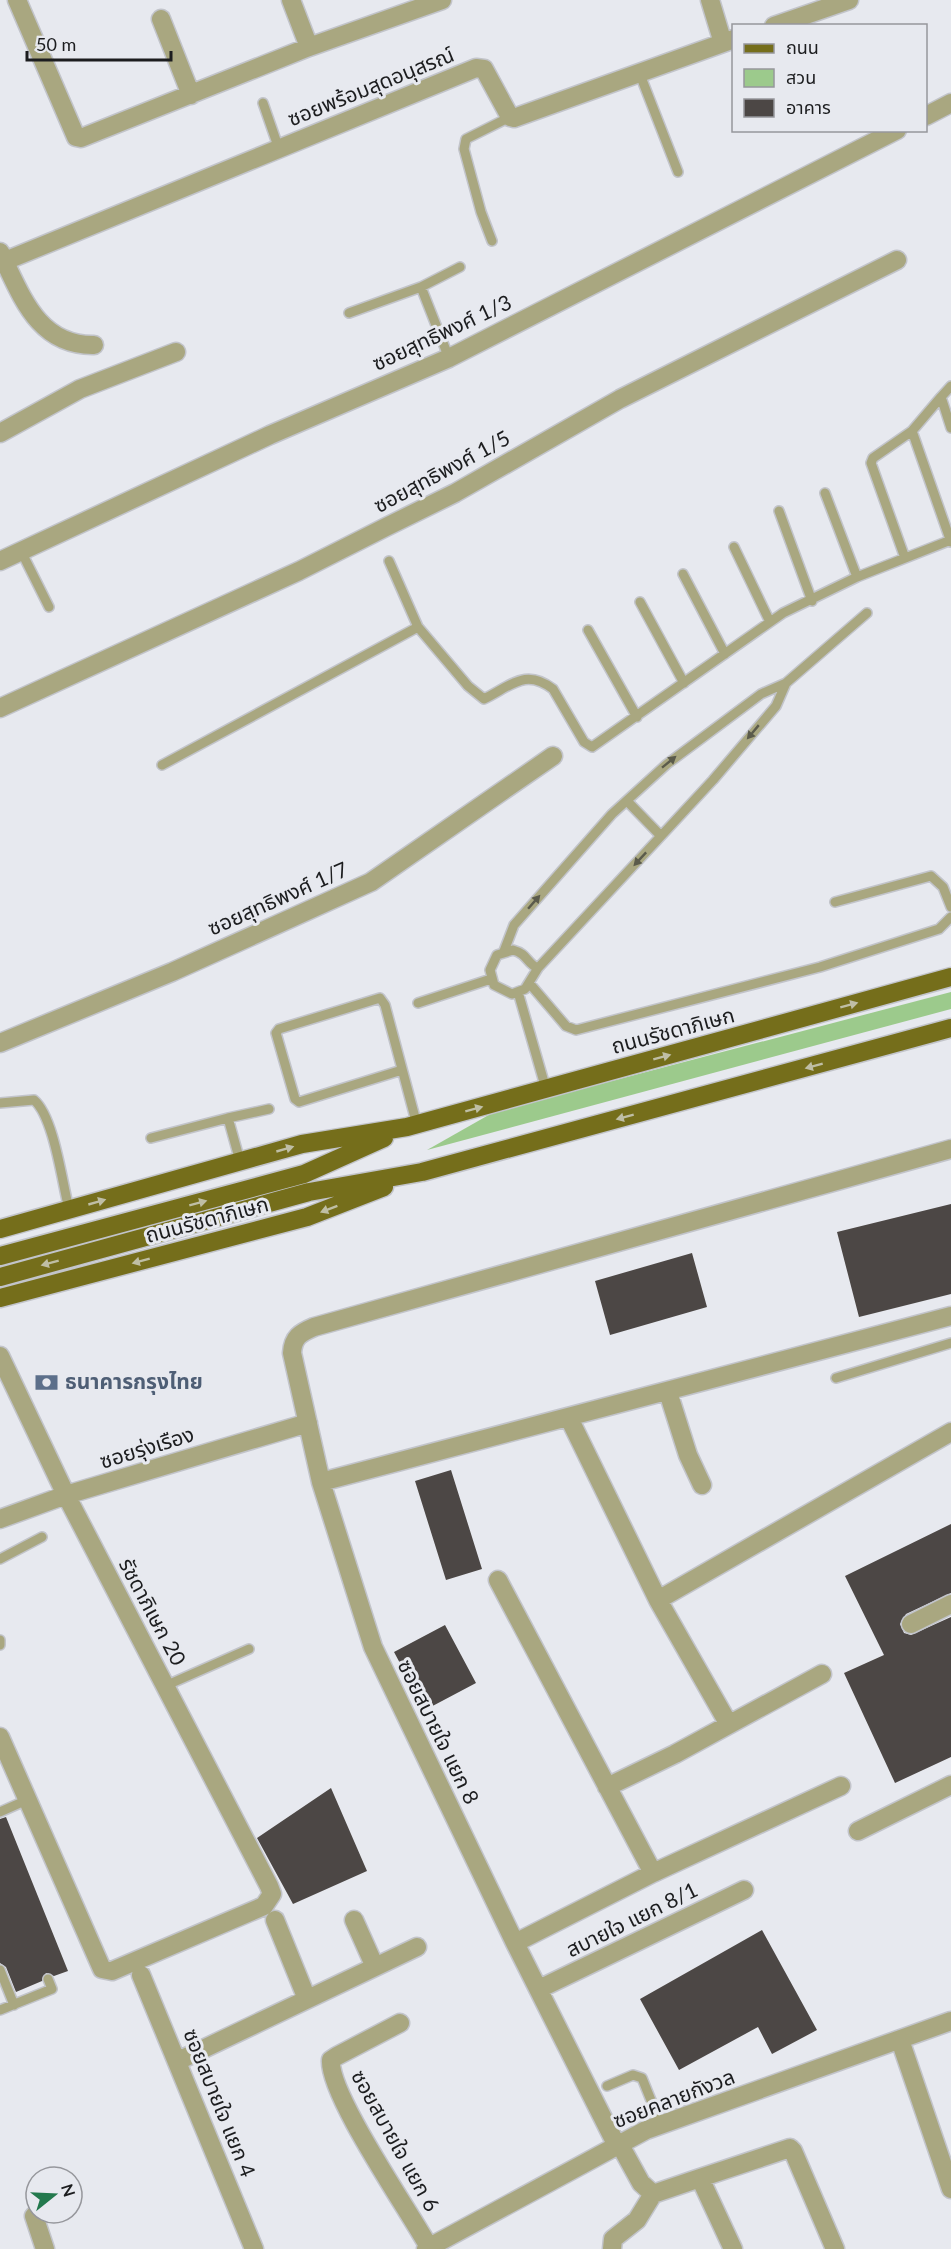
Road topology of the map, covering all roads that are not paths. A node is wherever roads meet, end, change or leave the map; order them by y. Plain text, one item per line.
1 (17, 0) edge
2 (291, 0) edge
3 (442, 0) edge
4 (710, 0) edge
5 (849, 0) edge
6 (422, 3) edge
7 (161, 19) dead end
8 (780, 24) edge
9 (728, 41) edge
10 (309, 47) junction
11 (639, 72) junction
12 (191, 95) junction
13 (263, 103) dead end
14 (951, 103) edge
15 (927, 115) edge
16 (510, 117) junction
17 (891, 132) edge
18 (279, 149) junction
19 (678, 172) dead end
20 (492, 241) dead end
21 (2, 256) edge
22 (897, 260) dead end
23 (460, 267) dead end
24 (421, 287) junction
25 (349, 313) dead end
26 (94, 345) dead end
27 (176, 352) dead end
28 (449, 358) junction
29 (951, 386) edge
30 (941, 397) junction
31 (951, 428) edge
32 (912, 431) junction
33 (0, 433) edge
34 (825, 493) dead end
35 (779, 511) dead end
36 (951, 541) edge
37 (734, 547) dead end
38 (21, 551) junction
39 (905, 558) junction
40 (0, 561) edge
41 (389, 561) dead end
42 (683, 574) dead end
43 (857, 577) junction
44 (812, 600) junction
45 (640, 602) dead end
46 (49, 607) dead end
47 (867, 613) dead end
48 (770, 622) junction
49 (418, 627) junction
50 (588, 630) dead end
51 (724, 654) junction
52 (684, 683) junction
53 (786, 684) junction
54 (0, 708) edge
55 (636, 717) junction
56 (553, 756) dead end
57 (162, 765) dead end
58 (627, 801) junction
59 (660, 836) junction
60 (835, 902) dead end
61 (951, 907) edge
62 (951, 917) edge
63 (504, 951) junction
64 (538, 968) junction
65 (951, 977) edge
66 (491, 979) junction
67 (530, 984) junction
68 (518, 992) junction
69 (418, 1003) dead end
70 (951, 1028) edge
71 (0, 1043) edge
72 (402, 1070) junction
73 (546, 1089) junction
74 (0, 1103) edge
75 (269, 1109) dead end
76 (228, 1118) junction
77 (412, 1126) junction
78 (151, 1138) dead end
79 (951, 1149) edge
80 (240, 1161) junction
81 (422, 1172) junction
82 (69, 1209) junction
83 (0, 1229) edge
84 (0, 1256) edge
85 (0, 1277) edge
86 (0, 1298) edge
87 (951, 1316) edge
88 (951, 1344) edge
89 (0, 1356) edge
90 (836, 1378) dead end
91 (668, 1392) junction
92 (569, 1418) junction
93 (308, 1423) junction
94 (951, 1432) edge
95 (321, 1482) junction
96 (702, 1485) dead end
97 (66, 1495) junction
98 (0, 1519) edge
99 (42, 1537) dead end
100 (0, 1559) edge
101 (498, 1580) dead end
102 (658, 1600) junction
103 (951, 1604) edge
104 (911, 1624) dead end
105 (0, 1640) edge
106 (0, 1645) edge
107 (249, 1649) dead end
108 (822, 1674) dead end
109 (165, 1686) junction
110 (728, 1724) junction
111 (0, 1737) edge
112 (951, 1785) edge
113 (842, 1786) dead end
114 (607, 1787) junction
115 (27, 1800) junction
116 (0, 1812) edge
117 (858, 1831) dead end
118 (653, 1873) junction
119 (744, 1890) dead end
120 (275, 1920) dead end
121 (354, 1920) dead end
122 (515, 1943) junction
123 (417, 1947) dead end
124 (375, 1967) junction
125 (0, 1970) edge
126 (141, 1975) dead end
127 (48, 1979) dead end
128 (539, 1989) junction
129 (307, 1999) junction
130 (14, 2005) junction
131 (0, 2010) edge
132 (951, 2020) edge
133 (400, 2023) dead end
134 (900, 2040) junction
135 (178, 2061) junction
136 (607, 2086) dead end
137 (661, 2125) junction
138 (617, 2144) junction
139 (700, 2178) junction
140 (951, 2189) edge
141 (653, 2194) junction
142 (37, 2225) edge
143 (428, 2248) edge
144 (45, 2249) edge
145 (254, 2249) edge
146 (612, 2249) edge
147 (733, 2249) edge
148 (835, 2249) edge

1 - 12 street
2 - 10 street
3 - 6 street
4 - 9 street
5 - 8 street
6 - 10 street
7 - 12 street
9 - 11 street
10 - 12 street
11 - 16 street
11 - 19 lane
13 - 18 lane
14 - 15 street
16 - 18 street, ซอยพร้อมสุดอนุสรณ์
16 - 20 lane
17 - 28 street, ซอยสุทธิพงศ์ 1/3
18 - 21 street, ซอยพร้อมสุดอนุสรณ์
21 - 26 street
22 - 54 street, ซอยสุทธิพงศ์ 1/5
23 - 24 lane
24 - 25 lane
24 - 28 lane
27 - 33 street
28 - 38 street, ซอยสุทธิพงศ์ 1/3
29 - 30 lane
30 - 31 lane
30 - 32 lane
32 - 36 lane
32 - 39 lane
34 - 43 lane
35 - 44 lane
36 - 39 lane
37 - 48 lane
38 - 40 street, ซอยสุทธิพงศ์ 1/3
38 - 46 lane
39 - 43 lane
41 - 49 lane
42 - 51 lane
43 - 44 lane
44 - 48 lane
45 - 52 lane
47 - 53 lane
48 - 51 lane
49 - 55 lane
49 - 57 lane
50 - 55 lane
51 - 52 lane
52 - 55 lane
58 -> 53 lane
53 -> 59 lane
56 - 71 street, ซอยสุทธิพงศ์ 1/7
58 - 59 lane
63 -> 58 lane
59 -> 64 lane
60 - 61 lane
62 - 67 lane
63 - 64 lane
63 - 66 lane
64 - 67 lane
73 -> 65 main road, ถนนรัชดาภิเษก
66 - 68 lane
66 - 69 lane
67 - 68 lane
68 - 73 lane
70 -> 81 main road, ถนนรัชดาภิเษก
72 - 72 lane
72 - 77 lane
77 -> 73 main road, ถนนรัชดาภิเษก
74 - 82 lane
75 - 76 lane
76 - 78 lane
76 - 80 lane
80 -> 77 main road, ถนนรัชดาภิเษก
84 -> 77 main road, ถนนรัชดาภิเษก
79 - 93 street, ซอยสบายใจ แยก 8
82 -> 80 main road, ถนนรัชดาภิเษก
81 -> 85 main road, ถนนรัชดาภิเษก
81 -> 86 main road, ถนนรัชดาภิเษก
82 - 83 main road, ถนนรัชดาภิเษก
87 - 91 street
88 - 90 lane
89 - 97 street, รัชดาภิเษก 20
91 - 92 street
91 - 96 street
92 - 95 street
92 - 102 street
93 - 95 street, ซอยสบายใจ แยก 8
93 - 97 street, ซอยรุ่งเรือง
94 - 102 street
95 - 122 street, ซอยสบายใจ แยก 8
97 - 98 street, ซอยรุ่งเรือง
97 - 109 street, รัชดาภิเษก 20
99 - 100 lane
101 - 114 street
102 - 110 street
103 - 104 street
105 - 106 lane
107 - 109 lane
108 - 110 street
109 - 115 street, รัชดาภิเษก 20
110 - 114 street
111 - 115 street
112 - 117 street
113 - 118 street
114 - 118 street
115 - 116 lane
118 - 122 street
119 - 128 street, สบายใจ แยก 8/1
120 - 129 street
121 - 124 street
122 - 128 street, ซอยสบายใจ แยก 8
123 - 124 street
124 - 129 street
125 - 130 lane
126 - 135 street, ซอยสบายใจ แยก 4
127 - 130 lane
128 - 138 street, ซอยสบายใจ แยก 8
129 - 135 street
130 - 131 lane
132 - 134 street, ซอยคลายกังวล
133 - 143 street, ซอยสบายใจ แยก 6
134 - 137 street, ซอยคลายกังวล
134 - 140 street
135 - 145 street, ซอยสบายใจ แยก 4
136 - 137 lane
137 - 138 street, ซอยคลายกังวล
138 - 141 street, ซอยสบายใจ แยก 8
138 - 143 street, ซอยคลายกังวล
139 - 141 street
139 - 147 street
139 - 148 street
141 - 146 street
142 - 144 street

